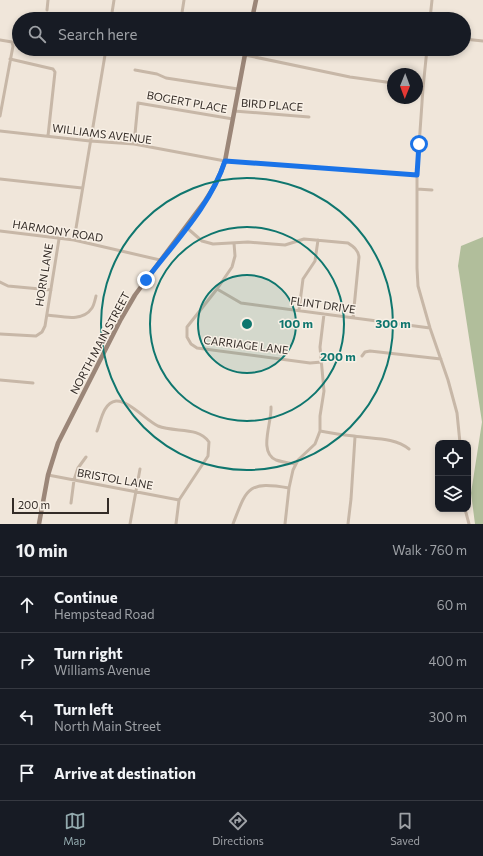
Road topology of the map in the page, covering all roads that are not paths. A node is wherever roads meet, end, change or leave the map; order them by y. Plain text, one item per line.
1 (48, 0) edge
2 (114, 0) edge
3 (184, 0) edge
4 (256, 0) edge
5 (432, 0) edge
6 (47, 10) dead end
7 (112, 12) edge
8 (182, 12) edge
9 (253, 12) edge
10 (431, 12) edge
11 (0, 40) edge
12 (471, 40) edge
13 (483, 41) edge
14 (12, 42) edge
15 (12, 50) edge
16 (105, 56) edge
17 (245, 56) edge
18 (250, 56) edge
19 (426, 56) edge
20 (10, 59) junction
21 (135, 70) dead end
22 (387, 83) edge
23 (423, 88) edge
24 (238, 89) junction
25 (422, 104) edge
26 (234, 111) junction
27 (0, 116) edge
28 (309, 117) dead end
29 (232, 119) junction
30 (0, 131) edge
31 (48, 136) junction
32 (90, 141) junction
33 (134, 144) junction
34 (225, 161) junction
35 (417, 175) junction
36 (0, 179) edge
37 (82, 188) junction
38 (417, 189) junction
39 (432, 190) dead end
40 (186, 227) junction
41 (0, 231) edge
42 (59, 239) junction
43 (74, 240) junction
44 (318, 240) junction
45 (234, 243) junction
46 (160, 260) junction
47 (0, 282) edge
48 (217, 289) junction
49 (51, 290) junction
50 (96, 296) dead end
51 (299, 310) junction
52 (47, 314) junction
53 (324, 314) junction
54 (353, 318) junction
55 (430, 328) junction
56 (0, 334) edge
57 (362, 356) dead end
58 (441, 359) junction
59 (322, 362) junction
60 (0, 380) edge
61 (33, 383) dead end
62 (271, 407) dead end
63 (97, 431) dead end
64 (320, 431) junction
65 (355, 437) junction
66 (460, 440) edge
67 (409, 450) dead end
68 (86, 457) dead end
69 (296, 464) junction
70 (140, 469) dead end
71 (48, 476) junction
72 (74, 480) junction
73 (288, 488) junction
74 (135, 492) junction
75 (179, 500) junction
76 (71, 503) dead end
77 (466, 512) edge
78 (39, 524) edge
79 (130, 524) edge
80 (176, 524) edge
81 (233, 524) edge
82 (285, 524) edge
83 (348, 524) edge
84 (469, 524) edge

1 - 6 street
2 - 7 street
3 - 8 street
4 - 9 main road
5 - 10 street
11 - 14 street
12 - 13 street
15 - 20 street
16 - 32 street
17 - 24 main road, NORTH MAIN STREET
18 - 22 street
19 - 23 street
20 - 27 street
20 - 31 street
21 - 24 street
24 - 26 main road, NORTH MAIN STREET
25 - 35 street
26 - 28 street, BIRD PLACE
26 - 29 main road, NORTH MAIN STREET
29 - 33 street, BOGERT PLACE
29 - 34 main road, NORTH MAIN STREET
30 - 31 street, WILLIAMS AVENUE
31 - 32 street, WILLIAMS AVENUE
32 - 33 street, WILLIAMS AVENUE
32 - 37 street
33 - 34 street, WILLIAMS AVENUE
34 - 35 street, WILLIAMS AVENUE
34 - 40 main road, NORTH MAIN STREET
35 - 38 street
36 - 37 street
37 - 43 street
38 - 39 street
38 - 55 street
40 - 45 street
40 - 46 main road, NORTH MAIN STREET
41 - 42 street, HARMONY ROAD
42 - 43 street, HARMONY ROAD
42 - 49 street, HORN LANE
43 - 46 street, HARMONY ROAD
44 - 45 street
44 - 51 street
44 - 54 street
45 - 48 street, CARRIAGE LANE
46 - 71 main road, NORTH MAIN STREET
47 - 49 street
48 - 51 street, FLINT DRIVE
48 - 59 street, CARRIAGE LANE
49 - 52 street, HORN LANE
50 - 52 street
51 - 53 street, FLINT DRIVE
52 - 56 street, HORN LANE
53 - 54 street, FLINT DRIVE
53 - 59 street
54 - 55 street, FLINT DRIVE
55 - 58 street
57 - 58 street
58 - 66 street
59 - 64 street
60 - 61 street
62 - 69 street
63 - 75 street
64 - 65 street
64 - 69 street
65 - 67 street
65 - 83 street
68 - 72 street
69 - 73 street
70 - 74 street
71 - 72 street, BRISTOL LANE
71 - 78 main road, NORTH MAIN STREET
72 - 74 street, BRISTOL LANE
72 - 76 street
73 - 81 street
73 - 82 street
74 - 75 street, BRISTOL LANE
74 - 79 street
75 - 80 street
77 - 84 street

